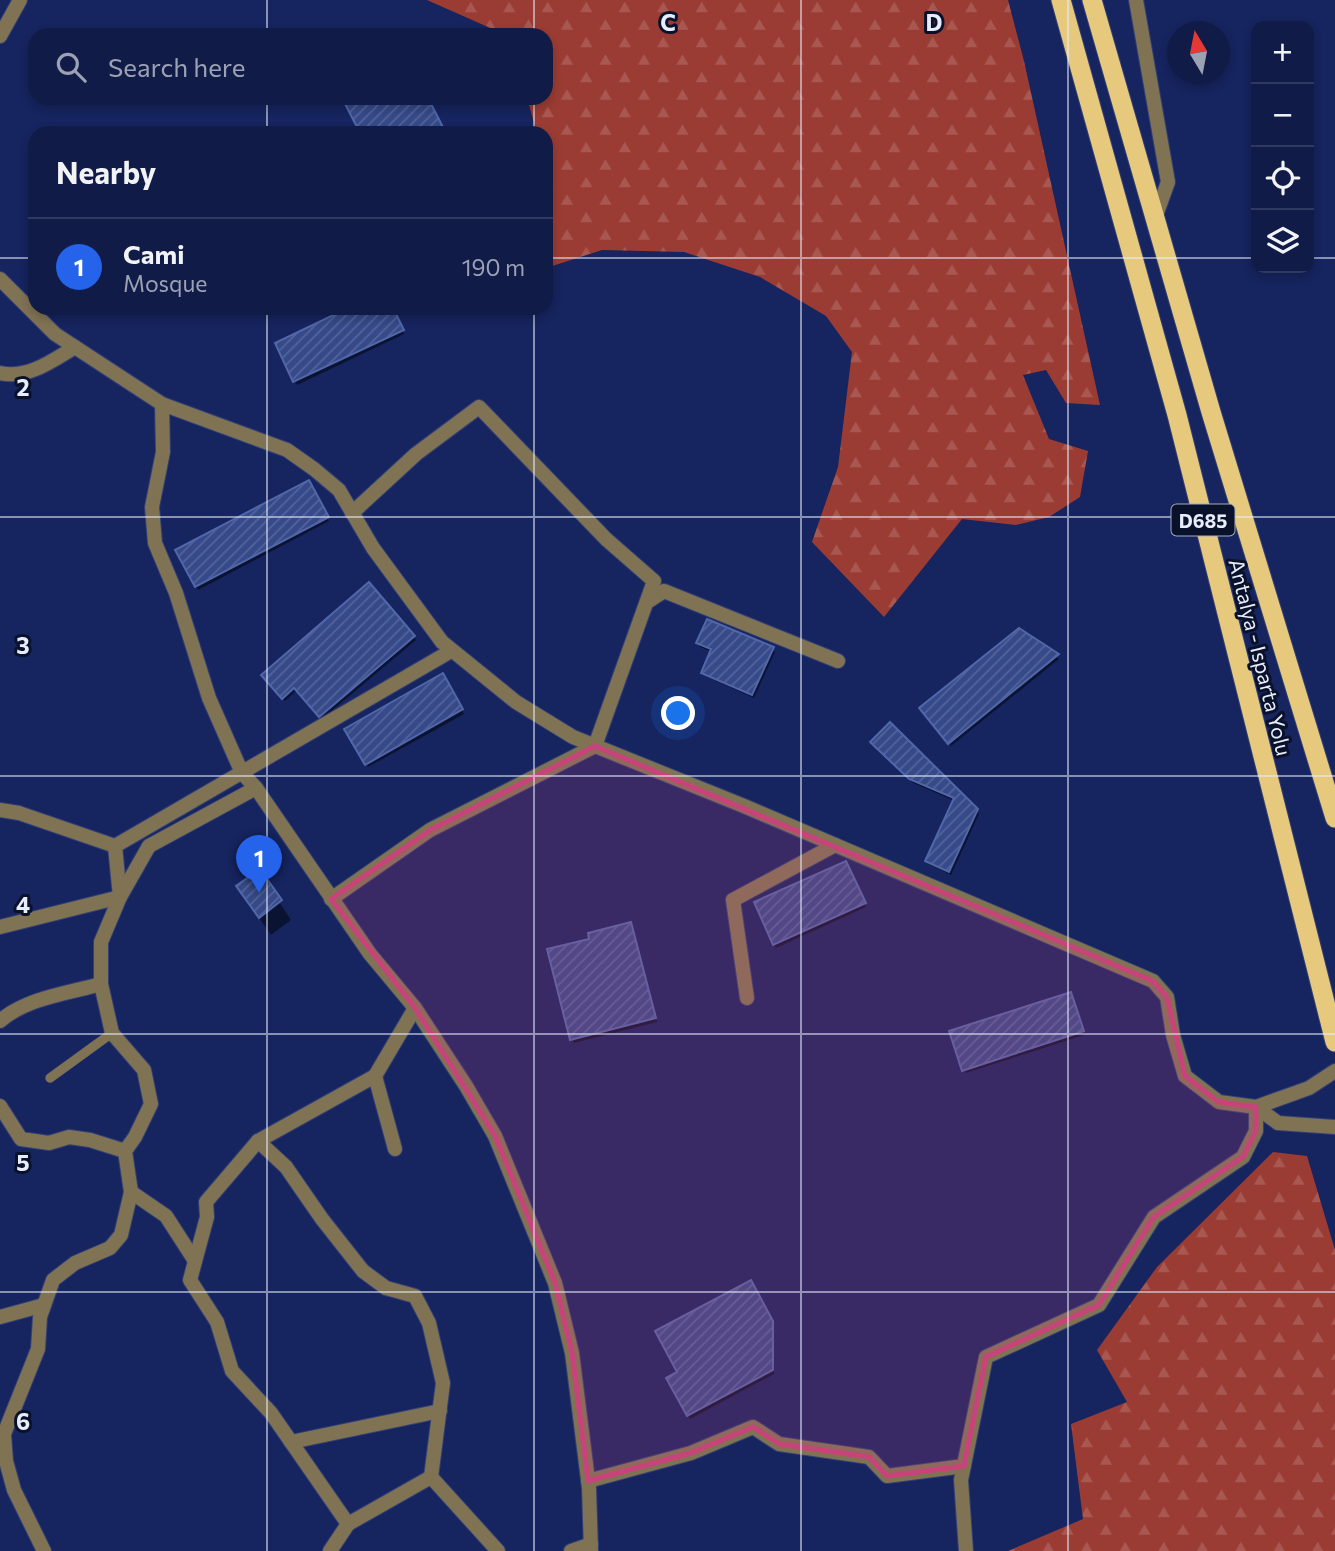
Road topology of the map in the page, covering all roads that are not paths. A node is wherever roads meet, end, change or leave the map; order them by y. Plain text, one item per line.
1 (20, 0) edge
2 (1061, 0) edge
3 (1092, 0) edge
4 (1136, 0) edge
5 (0, 36) edge
6 (1155, 218) junction
7 (0, 279) edge
8 (28, 307) edge
9 (36, 315) edge
10 (75, 347) junction
11 (0, 373) edge
12 (162, 404) junction
13 (352, 513) junction
14 (647, 602) junction
15 (451, 651) junction
16 (838, 661) dead end
17 (595, 746) junction
18 (242, 773) junction
19 (256, 788) junction
20 (0, 810) edge
21 (1335, 818) edge
22 (835, 845) junction
23 (115, 846) junction
24 (120, 898) junction
25 (331, 899) junction
26 (0, 927) edge
27 (101, 984) junction
28 (747, 998) dead end
29 (415, 1008) junction
30 (0, 1021) edge
31 (112, 1033) junction
32 (1335, 1042) edge
33 (1335, 1071) edge
34 (374, 1076) junction
35 (50, 1078) dead end
36 (0, 1106) edge
37 (1256, 1107) junction
38 (1335, 1127) edge
39 (258, 1141) junction
40 (395, 1149) dead end
41 (125, 1151) junction
42 (131, 1192) junction
43 (195, 1261) junction
44 (44, 1305) junction
45 (0, 1317) edge
46 (440, 1410) junction
47 (291, 1442) junction
48 (964, 1466) junction
49 (431, 1477) junction
50 (588, 1481) junction
51 (348, 1524) junction
52 (591, 1548) edge
53 (44, 1551) edge
54 (330, 1551) edge
55 (498, 1551) edge
56 (571, 1551) edge
57 (966, 1551) edge

1 - 5 street
2 - 32 highway, Antalya - Isparta Yolu / D685
3 - 6 highway, Antalya - Isparta Yolu / D685
4 - 6 street
6 - 21 highway, Antalya - Isparta Yolu / D685
7 - 8 street
9 - 10 street
10 - 11 street
10 - 12 street
12 - 13 street
12 - 18 street
13 - 14 street
13 - 15 street
14 - 16 street
14 - 17 street
15 - 17 street
15 - 18 street
17 - 22 street
17 - 25 street
18 - 19 street
18 - 23 street
19 - 24 street
19 - 25 street
20 - 23 street
22 - 28 street
22 - 37 street
23 - 24 street
24 - 26 street
24 - 27 street
25 - 29 street
27 - 30 street
27 - 31 street
29 - 34 street
29 - 50 street
31 - 35 lane
31 - 41 street
33 - 37 street
34 - 39 street
34 - 40 street
36 - 41 street
37 - 38 street
37 - 48 street
39 - 43 street
39 - 46 street
41 - 42 street
42 - 43 street
42 - 44 street
43 - 47 street
44 - 45 street
44 - 53 street
46 - 47 street
46 - 49 street
47 - 51 street
48 - 50 street
48 - 57 street
49 - 51 street
49 - 55 street
50 - 52 street
51 - 54 street
52 - 56 street

